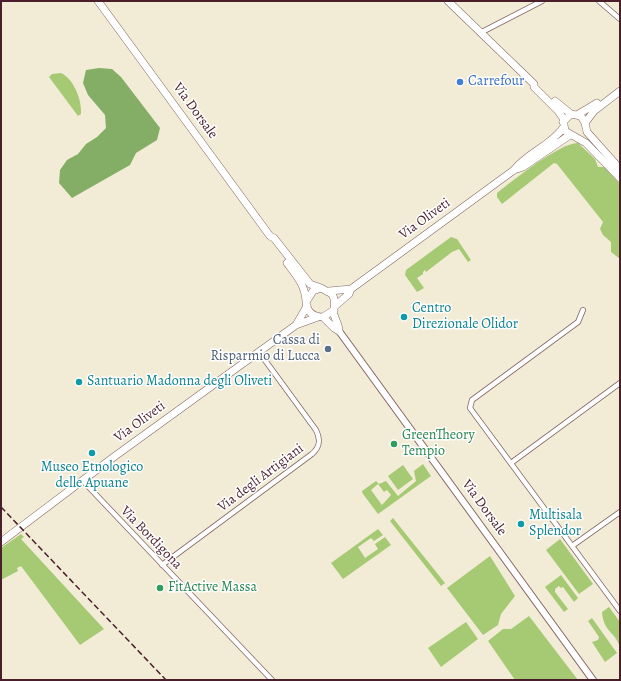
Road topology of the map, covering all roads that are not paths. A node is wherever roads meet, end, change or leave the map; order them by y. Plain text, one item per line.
1 (98, 1) edge
2 (448, 1) edge
3 (542, 1) edge
4 (599, 1) edge
5 (620, 19) edge
6 (480, 33) junction
7 (534, 84) junction
8 (620, 91) edge
9 (613, 96) junction
10 (574, 114) junction
11 (563, 125) junction
12 (585, 125) junction
13 (573, 136) junction
14 (620, 168) edge
15 (514, 170) junction
16 (620, 178) edge
17 (270, 236) junction
18 (321, 288) junction
19 (351, 289) junction
20 (329, 291) junction
21 (306, 304) junction
22 (334, 308) junction
23 (583, 310) dead end
24 (321, 317) junction
25 (296, 325) junction
26 (339, 331) junction
27 (259, 352) junction
28 (620, 383) edge
29 (511, 463) junction
30 (82, 480) junction
31 (620, 512) edge
32 (1, 542) edge
33 (572, 546) junction
34 (162, 565) junction
35 (620, 611) edge
36 (272, 680) edge
37 (593, 680) edge

1 - 17 main road, Via Dorsale
2 - 6 main road
3 - 6 street
4 - 5 street
6 - 7 main road
7 - 10 main road
7 - 11 main road
8 - 9 main road
9 - 10 main road, Via Oliveti
9 - 12 main road, Via Oliveti
10 - 11 main road, Via Oliveti
10 - 12 main road
11 - 13 main road
11 - 15 main road, Via Oliveti
12 - 13 main road, Via Oliveti
12 - 14 main road
13 - 15 main road, Via Oliveti
13 - 16 main road
15 - 19 main road, Via Oliveti
17 - 18 main road, Via Dorsale
17 - 21 main road, Via Dorsale
18 - 20 main road
18 - 21 main road
19 - 20 main road
19 - 22 main road, Via Oliveti
20 - 22 main road
21 - 24 main road
21 - 25 main road, Via Oliveti
22 - 24 main road
22 - 26 main road, Via Dorsale
23 - 29 street
24 - 25 main road, Via Oliveti
24 - 26 main road, Via Dorsale
25 - 27 main road, Via Oliveti
26 - 37 street, Via Dorsale
27 - 30 main road, Via Oliveti
27 - 34 street, Via degli Artigiani
28 - 29 street
29 - 33 street
30 - 32 main road, Via Oliveti
30 - 34 street, Via Bordigona
31 - 33 street
33 - 35 street
34 - 36 street, Via Bordigona

